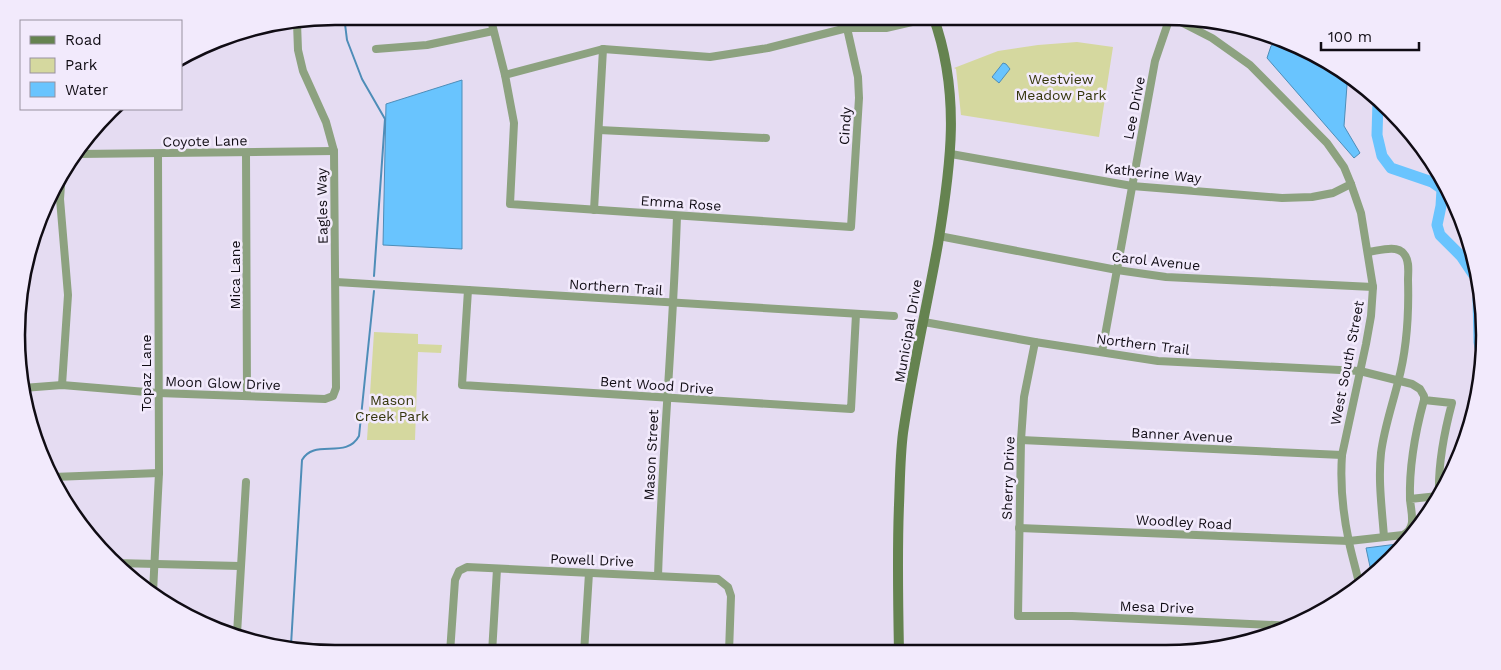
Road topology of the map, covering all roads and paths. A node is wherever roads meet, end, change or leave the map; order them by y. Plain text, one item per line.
1 (492, 25) edge
2 (899, 25) edge
3 (936, 25) edge
4 (1167, 25) edge
5 (1188, 26) edge
6 (297, 28) edge
7 (847, 28) junction
8 (494, 31) junction
9 (376, 49) dead end
10 (603, 49) junction
11 (505, 75) junction
12 (599, 130) junction
13 (766, 138) dead end
14 (334, 151) junction
15 (246, 153) junction
16 (83, 154) edge
17 (158, 154) junction
18 (951, 154) junction
19 (1351, 184) junction
20 (1132, 186) junction
21 (61, 191) edge
22 (594, 210) junction
23 (677, 216) junction
24 (851, 227) joint
25 (939, 236) junction
26 (1368, 252) junction
27 (1117, 270) junction
28 (336, 282) junction
29 (1373, 287) junction
30 (468, 290) junction
31 (672, 303) junction
32 (856, 314) junction
33 (894, 316) dead end
34 (924, 322) junction
35 (1035, 342) junction
36 (1102, 352) junction
37 (1360, 371) junction
38 (1399, 381) junction
39 (62, 385) junction
40 (30, 387) edge
41 (158, 393) junction
42 (247, 396) junction
43 (333, 396) joint
44 (666, 399) junction
45 (1424, 400) junction
46 (1021, 440) junction
47 (1342, 455) junction
48 (159, 472) junction
49 (59, 476) edge
50 (246, 482) dead end
51 (1438, 483) edge
52 (1430, 496) edge
53 (1410, 499) junction
54 (1412, 524) edge
55 (1019, 528) junction
56 (1402, 535) edge
57 (1384, 537) junction
58 (1348, 541) junction
59 (125, 562) edge
60 (154, 563) junction
61 (240, 566) junction
62 (497, 569) junction
63 (589, 573) junction
64 (658, 576) junction
65 (1358, 579) edge
66 (153, 586) edge
67 (1018, 616) joint
68 (1275, 625) edge
69 (237, 630) edge
70 (451, 645) edge
71 (492, 645) edge
72 (584, 645) edge
73 (729, 645) edge
74 (898, 645) edge

1 - 8 street
2 - 7 street
3 - 18 street, Municipal Drive
4 - 20 street, Lee Drive
5 - 19 street, West South Street
6 - 14 street, Eagles Way
7 - 10 street
7 - 24 street, Cindy
8 - 9 street
8 - 11 street
10 - 11 street
10 - 12 street
11 - 22 street, Emma Rose
12 - 13 street
12 - 22 street
14 - 15 street, Coyote Lane
14 - 28 street, Eagles Way
15 - 17 street, Coyote Lane
15 - 42 street, Mica Lane
16 - 17 street, Coyote Lane
17 - 41 street, Topaz Lane
18 - 20 street, Katherine Way
18 - 25 street, Municipal Drive
19 - 20 street, Katherine Way
19 - 26 street, West South Street
20 - 27 street, Lee Drive
21 - 39 street
22 - 23 street, Emma Rose
23 - 24 street, Emma Rose
23 - 31 street, Mason Street
25 - 27 street, Carol Avenue
25 - 34 street, Municipal Drive
26 - 29 street, West South Street
26 - 38 street
27 - 29 street, Carol Avenue
27 - 36 street, Lee Drive
28 - 30 street, Northern Trail
28 - 43 street, Eagles Way
29 - 37 street, West South Street
30 - 31 street, Northern Trail
30 - 44 street, Bent Wood Drive
31 - 32 street, Northern Trail
31 - 44 street, Mason Street
32 - 33 street, Northern Trail
32 - 44 street, Bent Wood Drive
34 - 35 street, Northern Trail
34 - 74 street, Municipal Drive
35 - 36 street, Northern Trail
35 - 46 street, Sherry Drive
36 - 37 street, Northern Trail
37 - 38 street, Northern Trail
37 - 47 street, West South Street
38 - 45 street, Northern Trail
38 - 57 street
39 - 40 street, Moon Glow Drive
39 - 41 street, Moon Glow Drive
41 - 42 street, Moon Glow Drive
41 - 48 street, Topaz Lane
42 - 43 street, Moon Glow Drive
44 - 64 street, Mason Street
45 - 51 street
45 - 53 street
46 - 47 street, Banner Avenue
46 - 55 street, Sherry Drive
47 - 58 street, West South Street
48 - 49 street
48 - 60 street, Topaz Lane
50 - 61 street
52 - 53 street
53 - 54 street, Woodley Road
55 - 58 street, Woodley Road
55 - 67 street, Sherry Drive
56 - 57 street, Woodley Road
57 - 58 street, Woodley Road
58 - 65 street, West South Street
59 - 60 street
60 - 61 street
60 - 66 street, Topaz Lane
61 - 69 street
62 - 63 street, Powell Drive
62 - 70 street, Powell Drive
62 - 71 street
63 - 64 street, Powell Drive
63 - 72 street
64 - 73 street, Powell Drive
67 - 68 street, Mesa Drive

